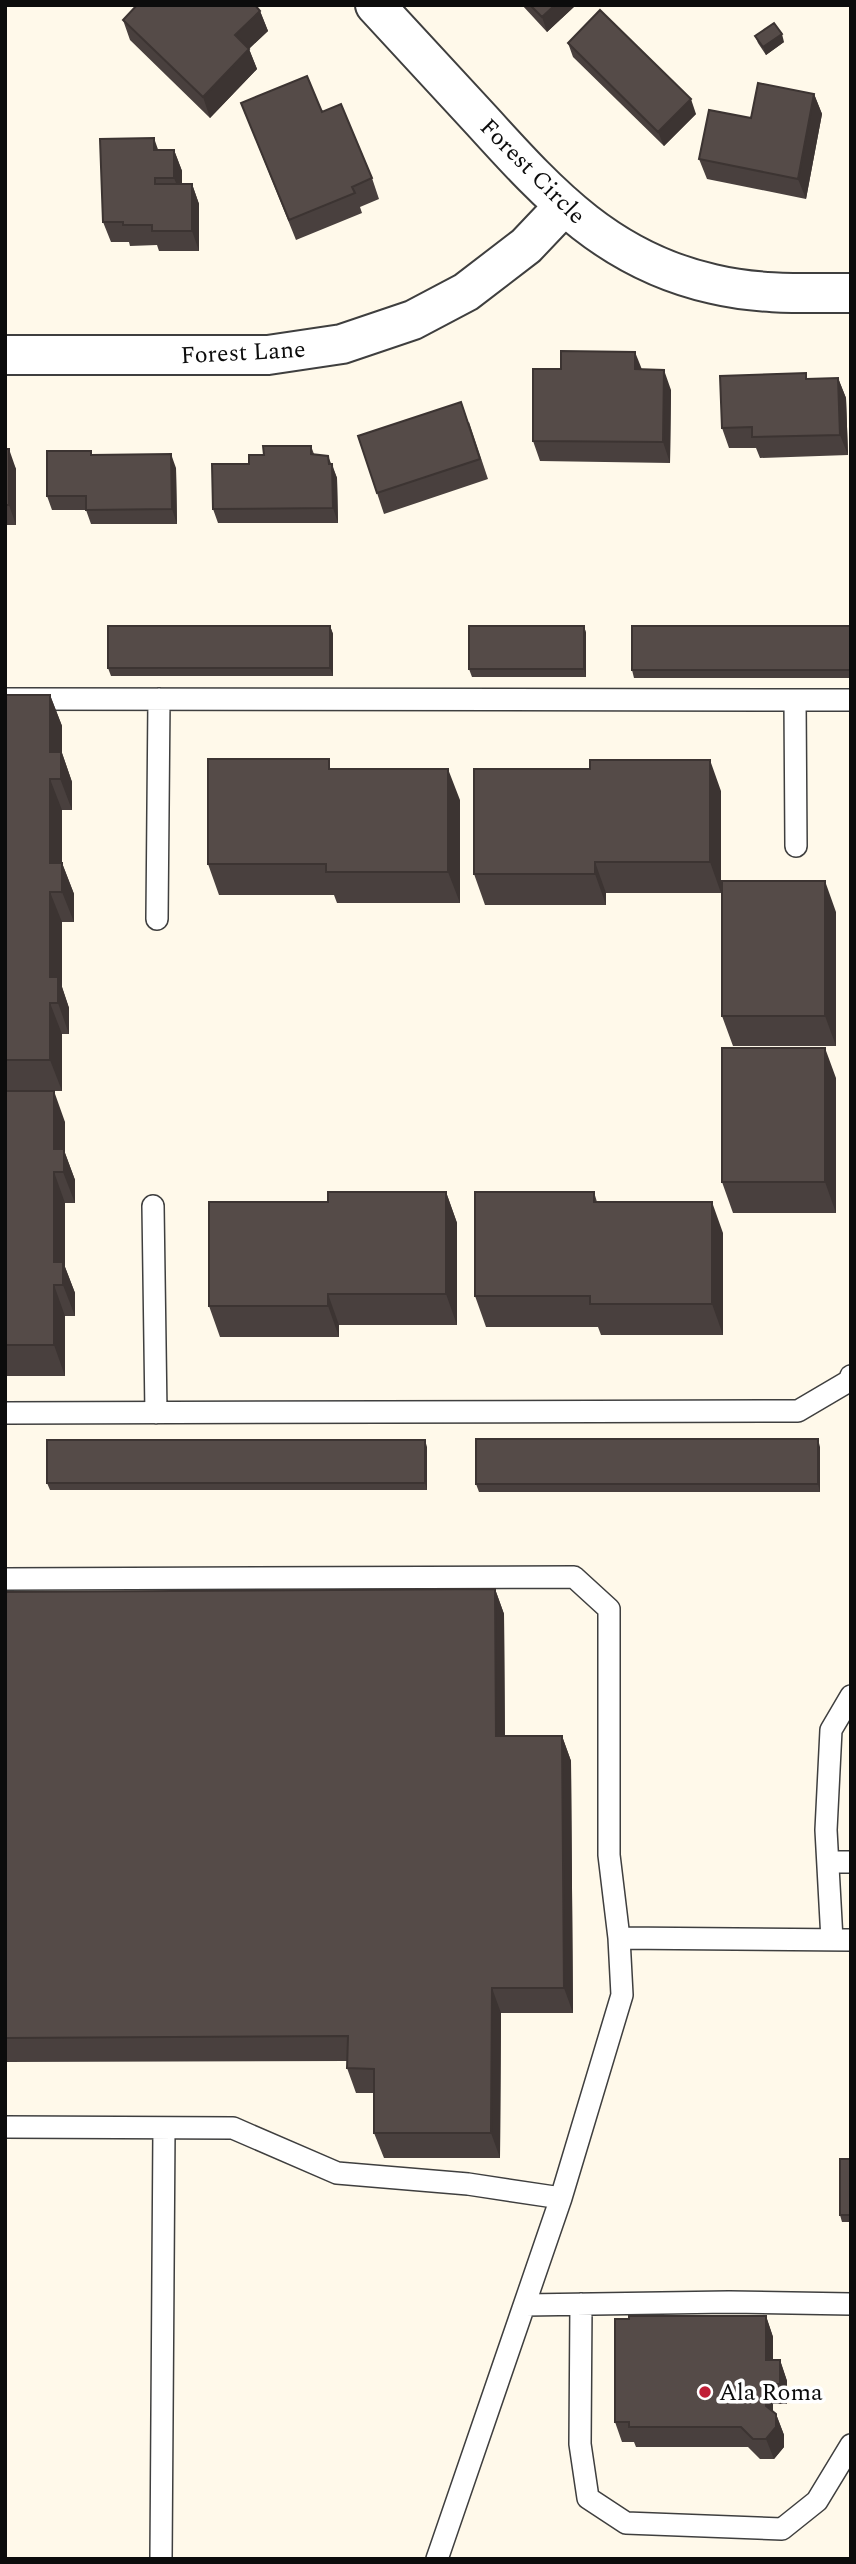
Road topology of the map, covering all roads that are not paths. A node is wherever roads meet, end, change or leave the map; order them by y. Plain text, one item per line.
1 (375, 5) edge
2 (564, 207) junction
3 (851, 293) edge
4 (5, 355) edge
5 (5, 699) edge
6 (159, 699) junction
7 (795, 700) junction
8 (851, 700) edge
9 (796, 846) dead end
10 (157, 919) dead end
11 (152, 1206) dead end
12 (851, 1376) edge
13 (5, 1413) edge
14 (156, 1413) junction
15 (5, 1579) edge
16 (851, 1696) edge
17 (840, 1755) edge
18 (828, 1862) junction
19 (851, 1862) edge
20 (619, 1938) junction
21 (841, 1940) edge
22 (5, 2127) edge
23 (164, 2128) junction
24 (561, 2198) junction
25 (581, 2304) junction
26 (851, 2304) edge
27 (525, 2305) junction
28 (851, 2445) edge
29 (161, 2559) edge
30 (437, 2559) edge

1 - 2 street, Forest Circle
2 - 3 street, Forest Circle
2 - 4 street, Forest Lane
5 - 6 lane
6 - 7 lane
6 - 10 lane
7 - 8 lane
7 - 9 lane
11 - 14 lane
12 - 14 lane
13 - 14 lane
15 - 20 lane
16 - 17 lane
17 - 18 lane
18 - 19 lane
18 - 21 lane
20 - 21 lane
20 - 24 lane
22 - 23 lane
23 - 24 lane
23 - 29 lane
24 - 27 lane
25 - 26 lane
25 - 27 lane
25 - 28 lane
27 - 30 lane

